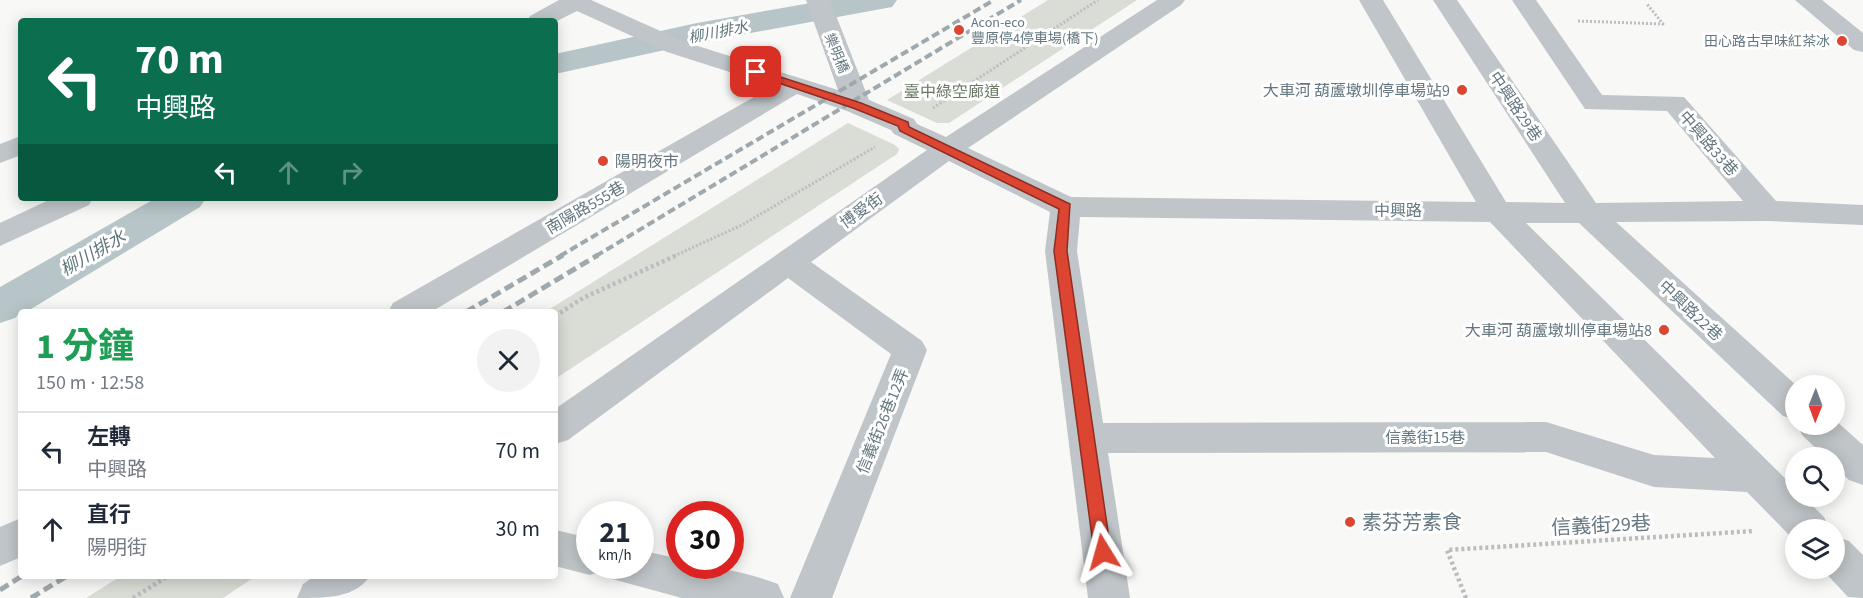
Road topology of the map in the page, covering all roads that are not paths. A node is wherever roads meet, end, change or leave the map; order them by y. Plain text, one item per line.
1 (1173, 0) edge
2 (1371, 0) edge
3 (1445, 0) edge
4 (1807, 0) edge
5 (574, 1) edge
6 (1531, 10) edge
7 (821, 11) edge
8 (544, 18) edge
9 (1863, 45) edge
10 (796, 84) junction
11 (857, 105) junction
12 (18, 146) edge
13 (947, 149) junction
14 (0, 154) edge
15 (72, 201) edge
16 (1066, 207) junction
17 (1496, 210) junction
18 (1768, 211) junction
19 (1587, 213) junction
20 (1863, 215) edge
21 (0, 236) edge
22 (788, 262) junction
23 (410, 309) edge
24 (1785, 396) edge
25 (558, 427) edge
26 (1827, 435) edge
27 (1087, 438) junction
28 (1863, 469) edge
29 (1757, 476) junction
30 (1800, 519) edge
31 (18, 538) edge
32 (0, 548) edge
33 (558, 549) edge
34 (576, 553) edge
35 (1845, 565) edge
36 (654, 572) edge
37 (345, 579) edge
38 (1863, 583) edge
39 (318, 598) edge
40 (763, 598) edge
41 (812, 598) edge
42 (1109, 598) edge

1 - 13 street, 博愛街
2 - 17 street
3 - 19 street, 中興路29巷
4 - 9 street
5 - 8 street
5 - 10 street, 中興路
6 - 18 street, 中興路33巷
7 - 11 street, 樂明橋
10 - 11 street, 中興路
10 - 23 street, 南陽路555巷
11 - 13 street, 中興路
12 - 14 street
13 - 16 street, 中興路
13 - 22 street, 博愛街
15 - 21 street
16 - 17 street, 中興路
16 - 27 street
17 - 19 street, 中興路
17 - 29 street
18 - 19 street, 中興路
18 - 20 street, 中興路
19 - 24 street, 中興路22巷
22 - 25 street, 博愛街
22 - 41 street, 信義街26巷12弄
26 - 28 street
27 - 29 street, 信義街15巷
27 - 42 street
29 - 30 street
31 - 32 street
33 - 34 street
35 - 38 street
36 - 40 street
37 - 39 street

